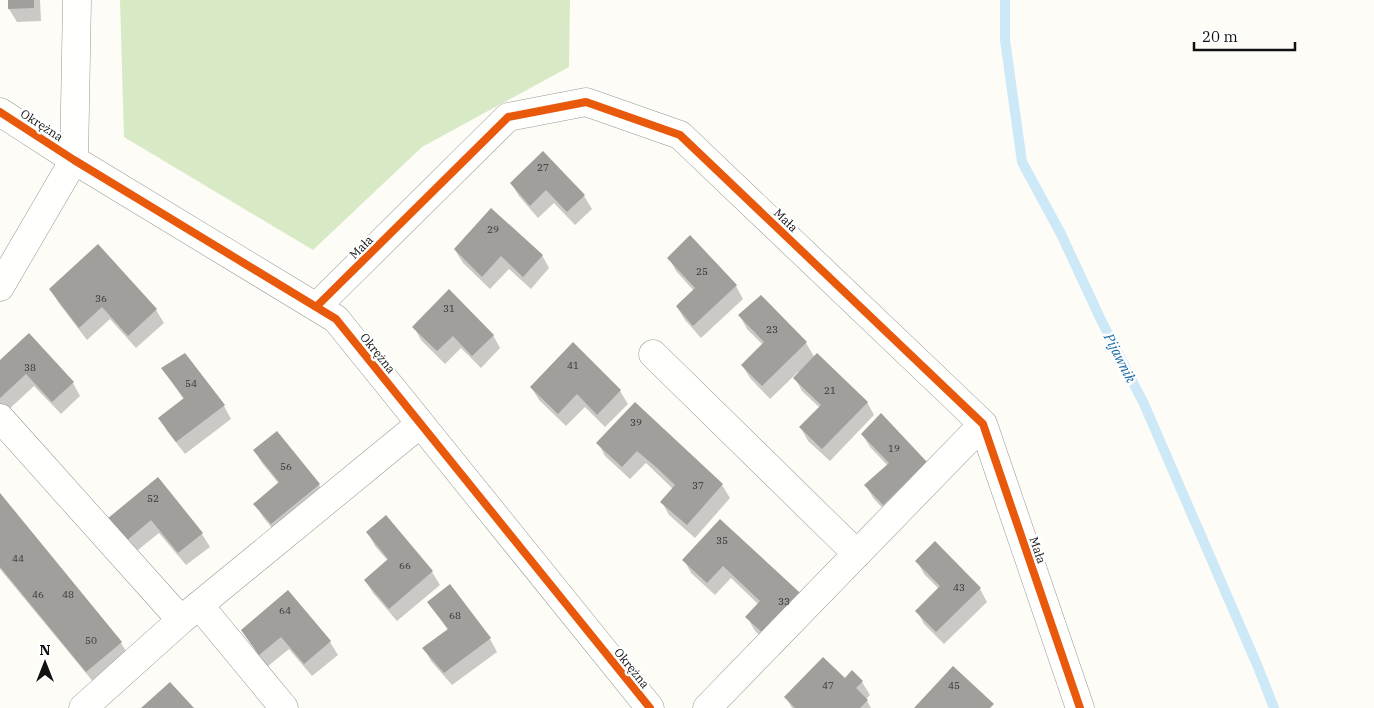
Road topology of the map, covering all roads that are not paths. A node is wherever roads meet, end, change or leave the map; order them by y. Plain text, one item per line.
1 (77, 0) edge
2 (0, 112) edge
3 (74, 160) junction
4 (0, 287) edge
5 (317, 306) junction
6 (654, 354) dead end
7 (0, 418) edge
8 (420, 424) junction
9 (983, 424) junction
10 (857, 554) junction
11 (190, 612) junction
12 (83, 708) edge
13 (284, 708) edge
14 (650, 708) edge
15 (707, 708) edge
16 (1080, 708) edge

1 - 3 street, Okrężna
2 - 3 street, Okrężna
3 - 4 street
3 - 5 street, Okrężna
5 - 8 street, Okrężna
5 - 9 street, Mała
6 - 10 street
7 - 11 street
8 - 11 street
8 - 14 street, Okrężna
9 - 10 street
9 - 16 street, Mała
10 - 15 street
11 - 12 street
11 - 13 street

